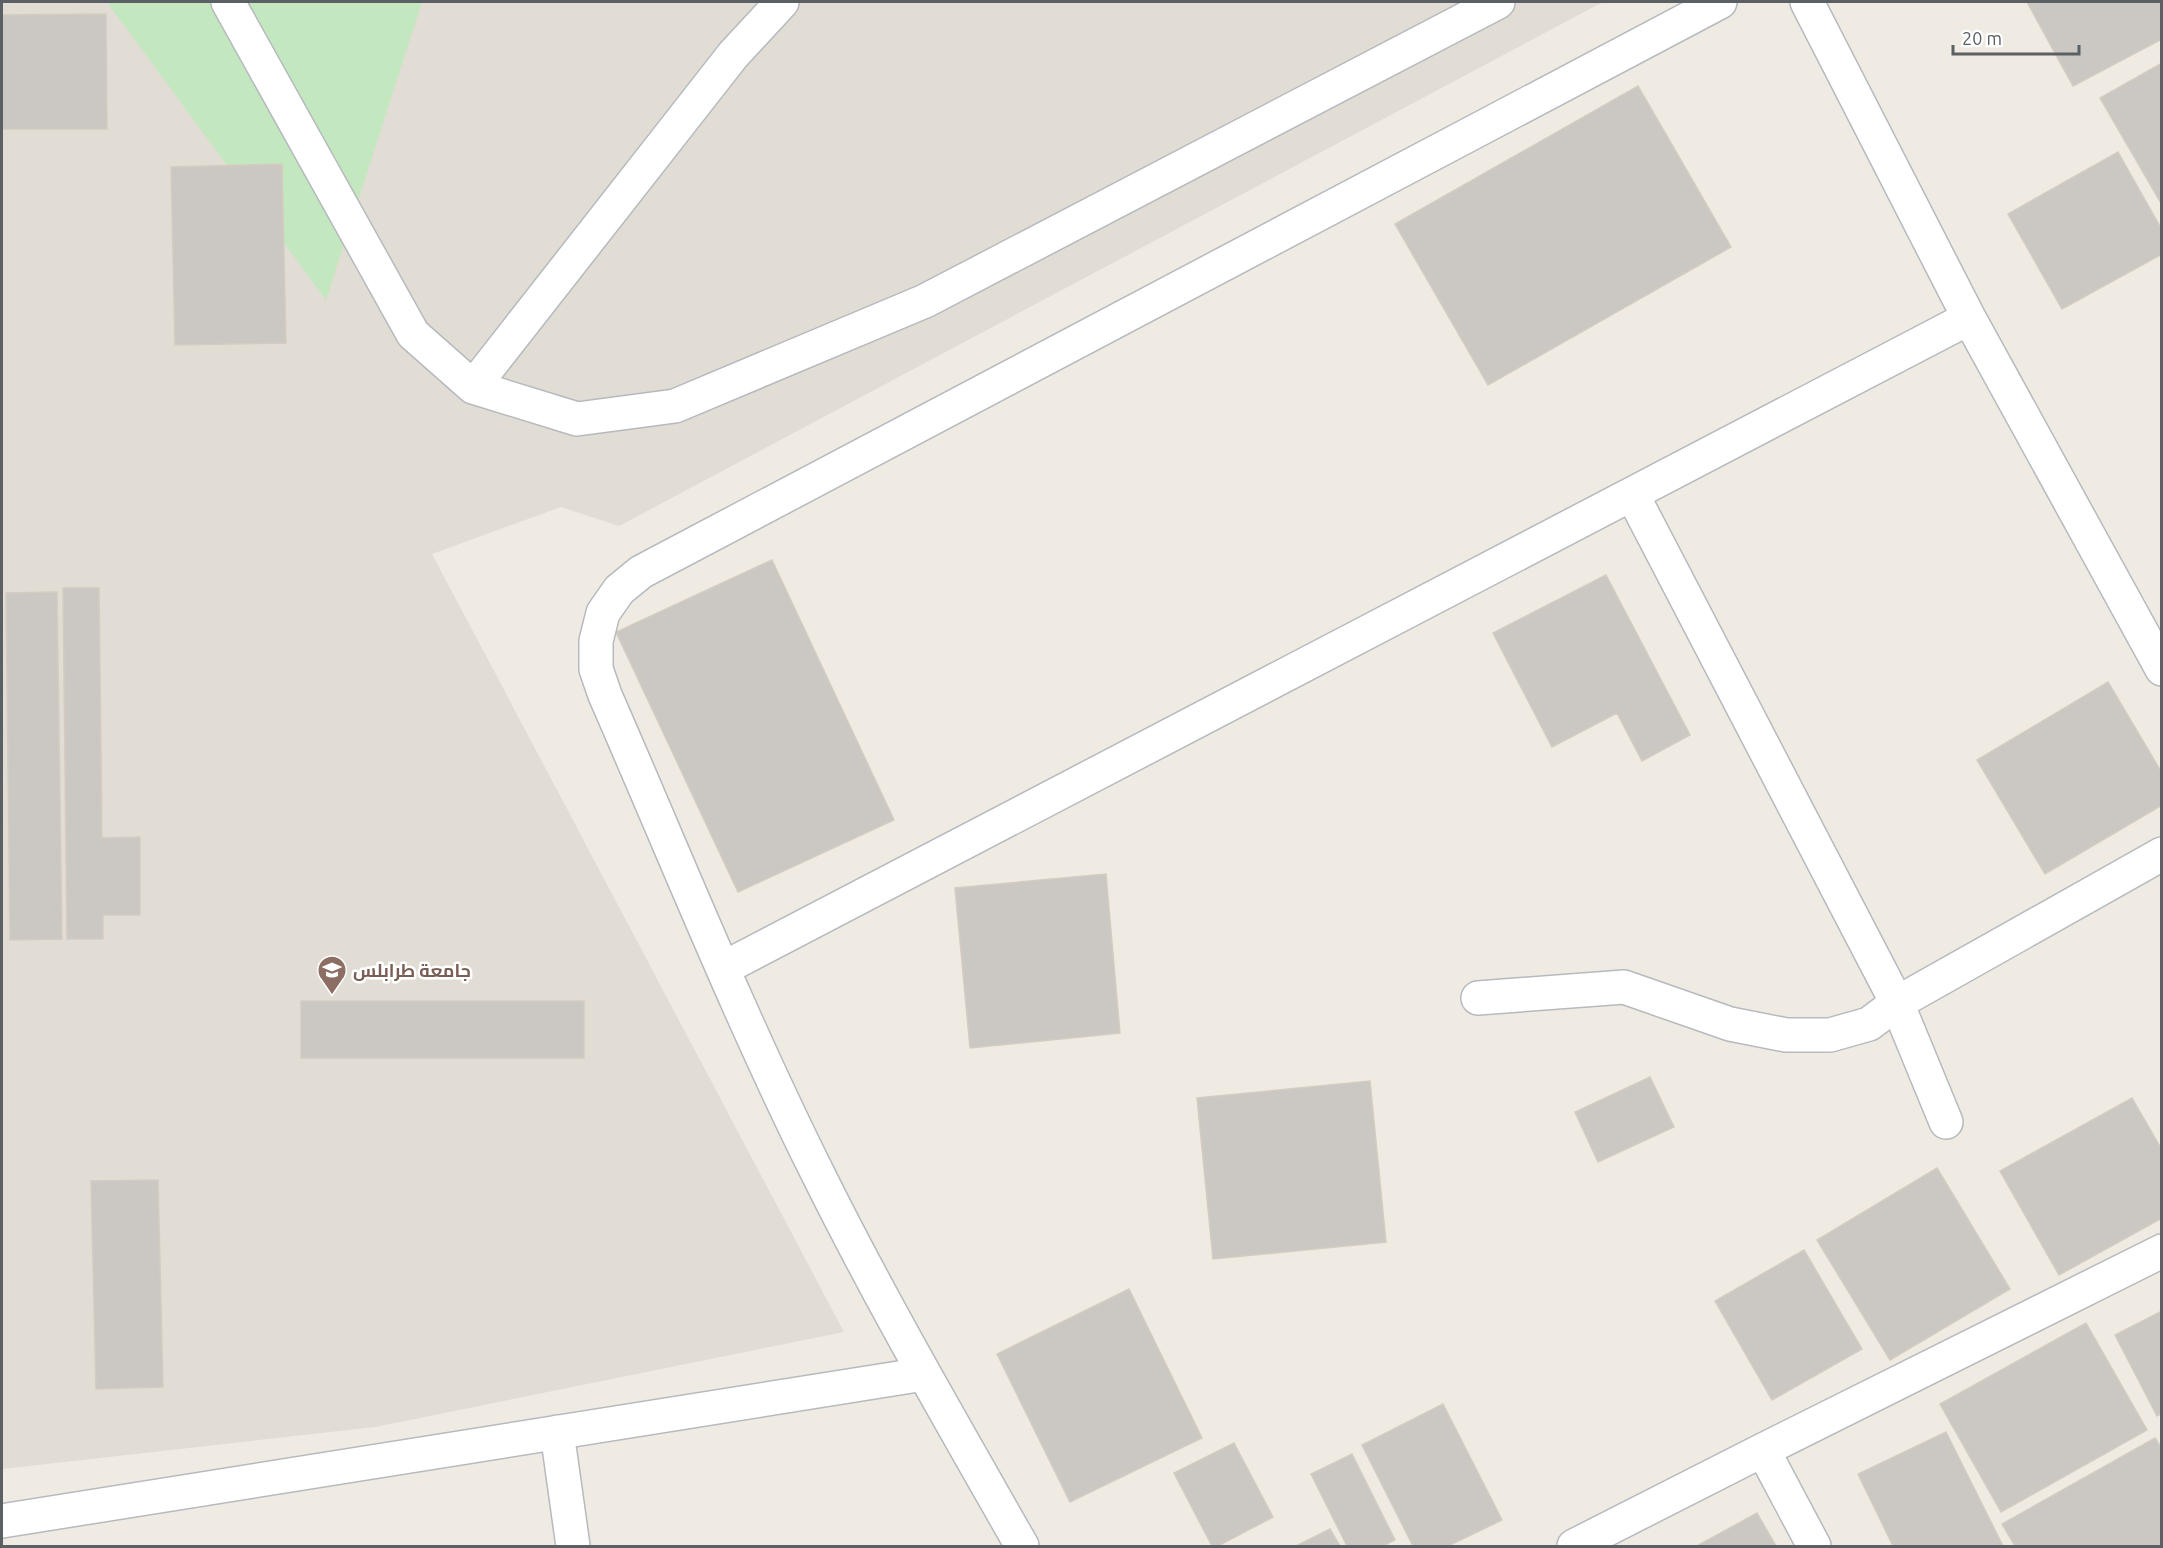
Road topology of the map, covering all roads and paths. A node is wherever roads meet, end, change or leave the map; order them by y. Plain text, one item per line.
1 (228, 2) edge
2 (782, 2) edge
3 (1498, 2) edge
4 (1720, 2) edge
5 (1807, 2) edge
6 (1969, 318) junction
7 (473, 387) junction
8 (1632, 494) junction
9 (2162, 669) edge
10 (2162, 854) edge
11 (724, 968) junction
12 (1478, 998) dead end
13 (1897, 1003) junction
14 (1946, 1122) dead end
15 (2162, 1251) edge
16 (924, 1374) junction
17 (557, 1432) junction
18 (1763, 1450) junction
19 (2, 1521) edge
20 (573, 1546) edge
21 (1022, 1546) edge
22 (1574, 1546) edge
23 (1814, 1546) edge

1 - 7 street
2 - 7 street
3 - 7 street
4 - 11 street
5 - 6 street
6 - 8 street
6 - 9 street
8 - 11 street
8 - 13 street
10 - 13 street
11 - 16 street
12 - 13 street
13 - 14 street
15 - 18 street
16 - 17 street
16 - 21 street
17 - 19 street
17 - 20 street
18 - 22 street
18 - 23 street

